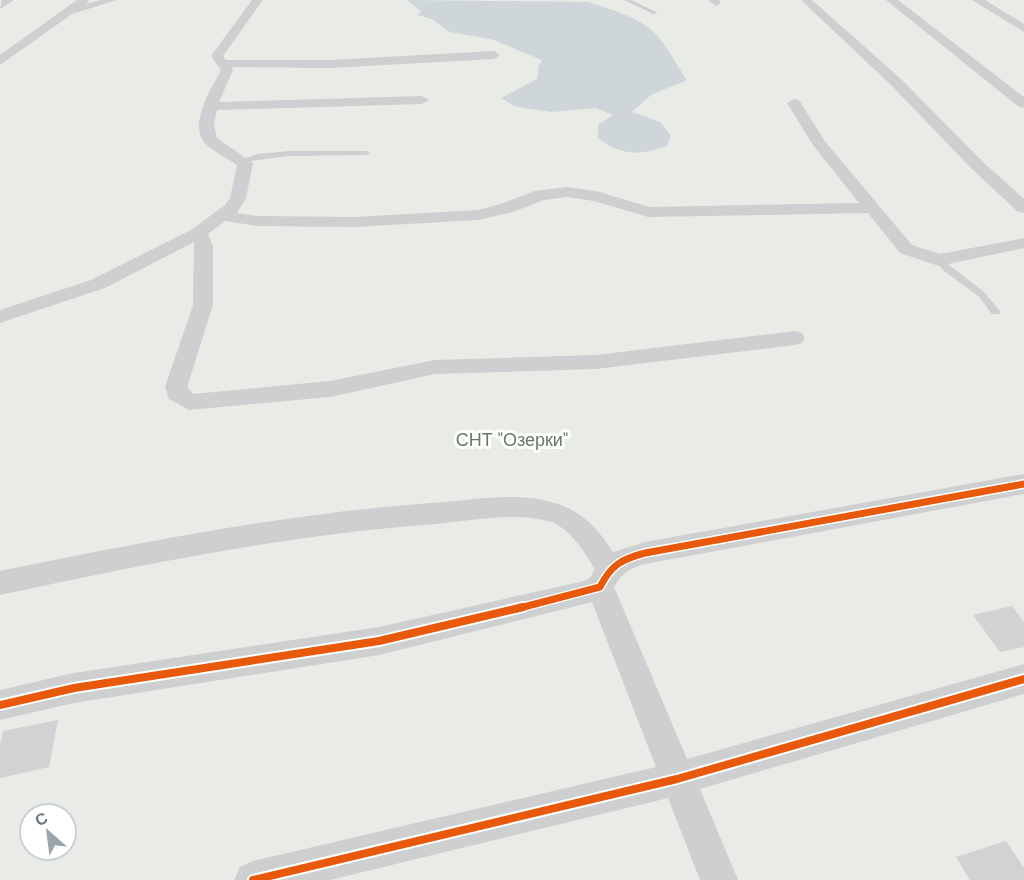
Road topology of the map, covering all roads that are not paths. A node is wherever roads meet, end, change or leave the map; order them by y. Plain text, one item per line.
1 (9, 0) edge
2 (84, 0) edge
3 (112, 0) edge
4 (258, 0) edge
5 (627, 0) edge
6 (806, 0) edge
7 (891, 0) edge
8 (977, 0) edge
9 (0, 6) edge
10 (69, 12) junction
11 (655, 13) dead end
12 (58, 20) junction
13 (1024, 29) edge
14 (19, 33) dead end
15 (494, 55) dead end
16 (0, 61) edge
17 (224, 64) junction
18 (422, 100) dead end
19 (794, 103) dead end
20 (1024, 104) edge
21 (212, 106) junction
22 (366, 153) dead end
23 (243, 160) junction
24 (872, 208) junction
25 (1024, 208) edge
26 (224, 216) junction
27 (196, 234) junction
28 (1024, 243) edge
29 (939, 260) junction
30 (996, 312) dead end
31 (0, 317) edge
32 (795, 338) dead end
33 (1024, 484) edge
34 (605, 577) junction
35 (0, 583) edge
36 (1024, 679) edge
37 (0, 705) edge
38 (677, 778) junction
39 (253, 880) edge
40 (719, 880) edge

1 - 9 street
2 - 10 street
3 - 10 street
4 - 17 street
5 - 11 lane
6 - 25 street
7 - 20 street
8 - 13 street
10 - 12 street
12 - 14 street
12 - 16 street
15 - 17 street
17 - 21 street
18 - 21 street
19 - 24 street
21 - 23 street
22 - 23 lane
23 - 26 street
24 - 26 street
24 - 29 street
26 - 27 street
27 - 31 street
27 - 32 street
28 - 29 street
29 - 30 lane
33 - 34 street
34 - 35 street
34 - 37 street
34 - 38 street
36 - 38 street
38 - 39 street
38 - 40 street

